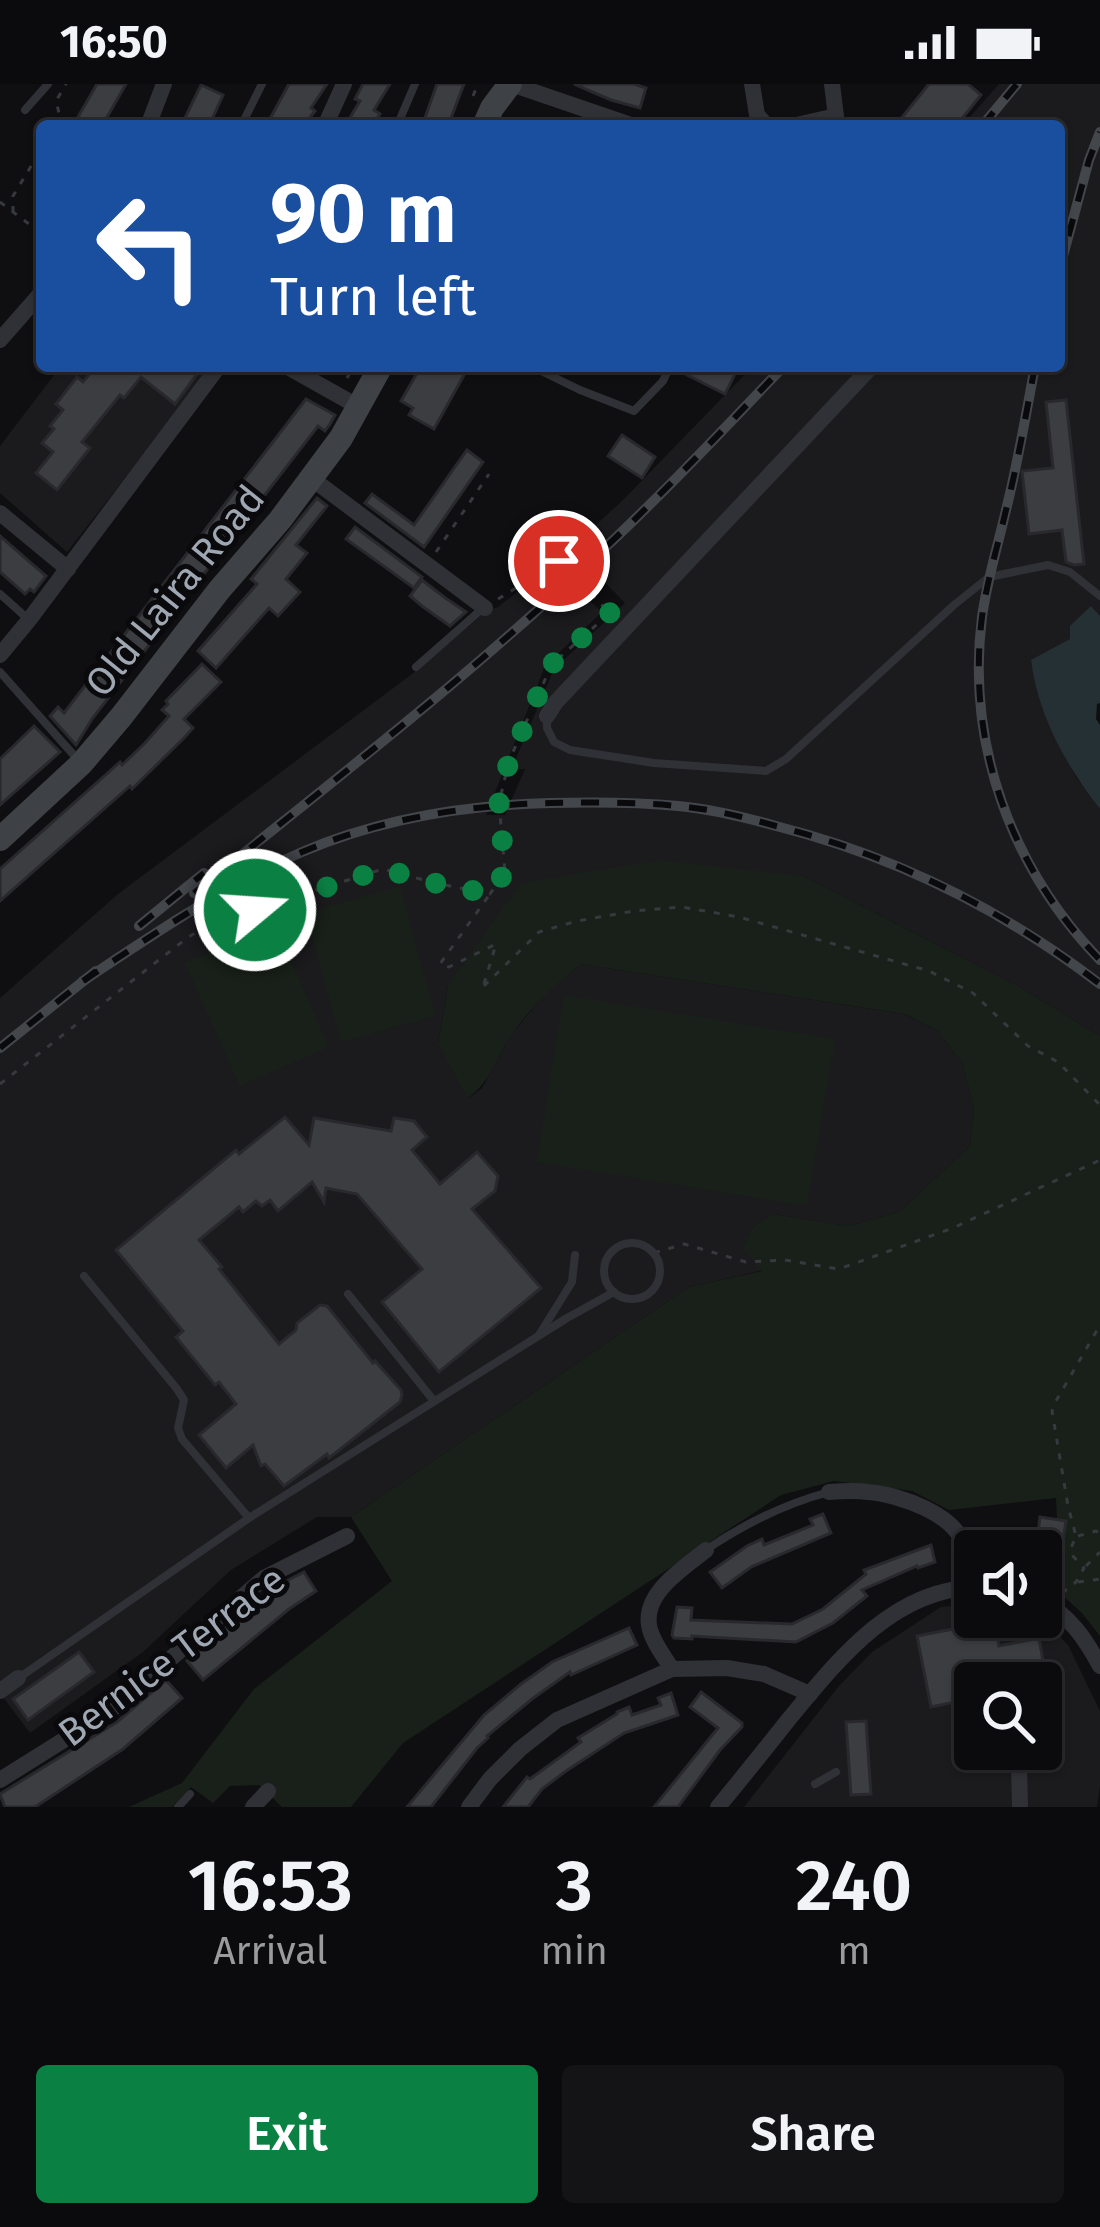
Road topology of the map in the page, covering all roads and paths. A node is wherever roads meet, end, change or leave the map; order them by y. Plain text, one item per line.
1 (48, 84) edge
2 (66, 84) edge
3 (164, 84) edge
4 (262, 84) edge
5 (344, 84) edge
6 (415, 84) edge
7 (510, 84) edge
8 (752, 84) edge
9 (832, 84) edge
10 (755, 104) junction
11 (734, 108) dead end
12 (25, 110) dead end
13 (59, 120) edge
14 (150, 120) edge
15 (244, 120) edge
16 (328, 120) edge
17 (400, 120) edge
18 (487, 120) edge
19 (616, 120) edge
20 (762, 120) edge
21 (836, 120) edge
22 (36, 158) edge
23 (0, 202) edge
24 (13, 212) junction
25 (36, 229) edge
26 (36, 299) edge
27 (0, 340) edge
28 (215, 372) edge
29 (297, 372) edge
30 (378, 372) edge
31 (543, 372) edge
32 (667, 372) edge
33 (866, 372) edge
34 (359, 407) junction
35 (489, 474) dead end
36 (310, 478) junction
37 (0, 513) edge
38 (428, 563) junction
39 (68, 569) junction
40 (0, 594) edge
41 (1100, 596) edge
42 (484, 608) junction
43 (29, 620) junction
44 (0, 655) edge
45 (416, 667) dead end
46 (0, 672) edge
47 (547, 716) joint
48 (81, 764) junction
49 (0, 839) edge
50 (490, 895) junction
51 (0, 1084) edge
52 (1100, 1105) edge
53 (1100, 1160) edge
54 (654, 1253) junction
55 (575, 1255) dead end
56 (84, 1276) dead end
57 (614, 1292) junction
58 (348, 1294) dead end
59 (1100, 1325) edge
60 (538, 1336) junction
61 (434, 1401) junction
62 (829, 1492) joint
63 (249, 1518) junction
64 (957, 1530) edge
65 (1100, 1533) edge
66 (347, 1536) dead end
67 (1076, 1536) junction
68 (706, 1550) joint
69 (1100, 1552) edge
70 (1084, 1568) junction
71 (1100, 1580) edge
72 (1076, 1582) junction
73 (954, 1590) edge
74 (1062, 1591) edge
75 (1062, 1615) edge
76 (1100, 1666) edge
77 (672, 1669) junction
78 (18, 1678) joint
79 (0, 1691) edge
80 (810, 1694) junction
81 (1019, 1770) edge
82 (836, 1772) dead end
83 (0, 1780) edge
84 (814, 1784) dead end
85 (268, 1791) dead end
86 (190, 1794) dead end
87 (178, 1807) edge
88 (253, 1807) edge
89 (469, 1807) edge
90 (718, 1807) edge
91 (1020, 1807) edge

1 - 12 lane
2 - 13 path
3 - 14 street
4 - 15 lane
5 - 16 street
6 - 17 lane
7 - 18 main road
7 - 19 street
8 - 10 street
9 - 21 street
10 - 11 street
10 - 20 street
22 - 24 path
23 - 24 path
24 - 25 path
26 - 27 street
28 - 39 street
29 - 34 street
30 - 34 main road, Old Laira Road
31 - 32 lane
33 - 47 street
34 - 36 main road, Old Laira Road
35 - 38 path
36 - 38 street
36 - 48 main road, Old Laira Road
37 - 39 street
38 - 42 street
39 - 43 street
40 - 43 lane
41 - 47 lane
42 - 45 lane
42 - 50 path
43 - 44 street
46 - 48 lane
48 - 49 main road, Old Laira Road
50 - 51 path
50 - 52 path
53 - 54 path
54 - 57 lane
54 - 57 lane
55 - 60 lane
56 - 63 lane
57 - 60 lane
58 - 61 lane
59 - 67 path
60 - 61 lane
61 - 63 lane
62 - 64 street
62 - 68 lane
63 - 78 lane
65 - 67 path
66 - 83 street, Bernice Terrace
67 - 70 path
68 - 77 street
69 - 70 path
70 - 72 path
71 - 72 path
72 - 74 path
73 - 80 street
75 - 76 street
77 - 80 street
77 - 89 street
78 - 79 street, Bernice Terrace
80 - 90 street
81 - 91 street
82 - 84 lane
85 - 88 street
86 - 87 lane

